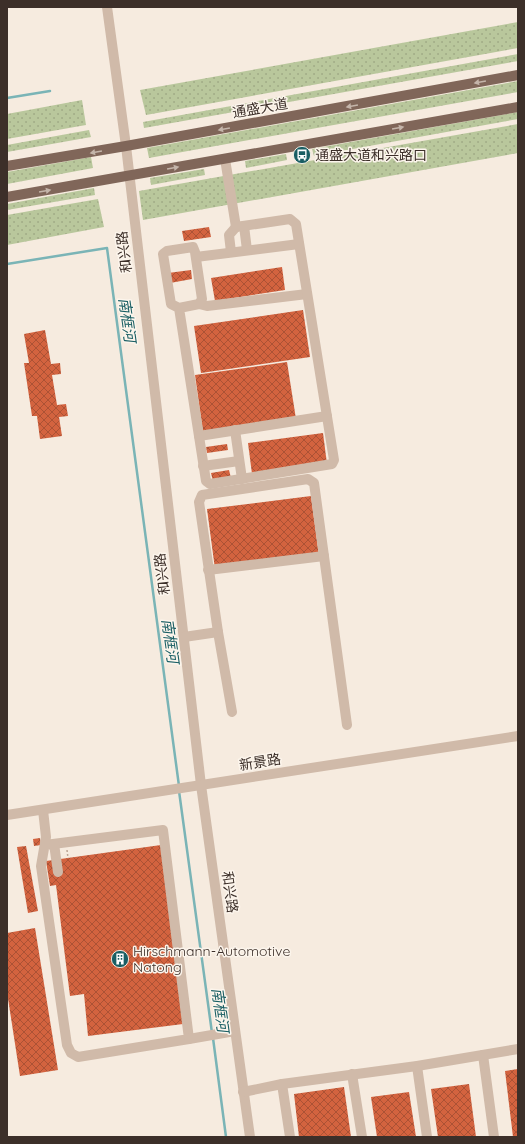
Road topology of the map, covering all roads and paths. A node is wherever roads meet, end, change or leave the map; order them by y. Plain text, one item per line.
1 (107, 7) edge
2 (518, 76) edge
3 (518, 106) edge
4 (126, 146) junction
5 (225, 159) junction
6 (7, 166) edge
7 (129, 176) junction
8 (7, 197) edge
9 (240, 227) junction
10 (299, 244) junction
11 (247, 250) junction
12 (231, 252) junction
13 (196, 257) junction
14 (307, 294) junction
15 (199, 304) junction
16 (179, 308) junction
17 (327, 416) junction
18 (235, 430) junction
19 (199, 436) junction
20 (239, 461) junction
21 (203, 466) junction
22 (242, 479) junction
23 (324, 556) junction
24 (208, 570) junction
25 (218, 632) junction
26 (184, 637) junction
27 (232, 712) dead end
28 (347, 725) dead end
29 (518, 736) edge
30 (201, 785) junction
31 (43, 810) junction
32 (7, 815) edge
33 (50, 844) junction
34 (58, 872) dead end
35 (235, 1031) junction
36 (193, 1038) junction
37 (518, 1049) edge
38 (483, 1055) junction
39 (417, 1066) junction
40 (352, 1074) junction
41 (282, 1084) junction
42 (243, 1092) junction
43 (250, 1137) edge
44 (290, 1137) edge
45 (362, 1137) edge
46 (427, 1137) edge
47 (494, 1137) edge

1 - 4 street, 和兴路
2 -> 4 main road, 通盛大道
5 -> 3 main road
4 -> 6 main road, 通盛大道
4 - 7 street, 和兴路
7 -> 5 main road
5 - 9 street
8 -> 7 main road
7 - 26 street, 和兴路
9 - 10 street
9 - 11 street
9 - 12 street
10 - 11 street
10 - 14 street
11 - 12 street
12 - 13 street
13 - 15 street
13 - 16 street
14 - 15 street
14 - 17 street
15 - 16 street
16 - 19 street
17 - 18 street
17 - 22 street
18 - 19 street
18 - 20 street
19 - 21 street
20 - 21 street
20 - 22 street
21 - 22 street
23 - 24 street
23 - 24 street
23 - 28 street
24 - 25 street
25 - 26 street
25 - 27 street
26 - 30 street, 和兴路
29 - 30 street, 新景路
30 - 31 street, 新景路
30 - 35 street, 和兴路
31 - 32 street, 新景路
31 - 33 street
33 - 34 street
33 - 36 street
33 - 36 street
35 - 36 street
35 - 42 street, 和兴路
37 - 38 street
38 - 39 street
38 - 47 street
39 - 40 street
39 - 46 street
40 - 41 street
40 - 45 street
41 - 42 street
41 - 44 street
42 - 43 street, 和兴路

